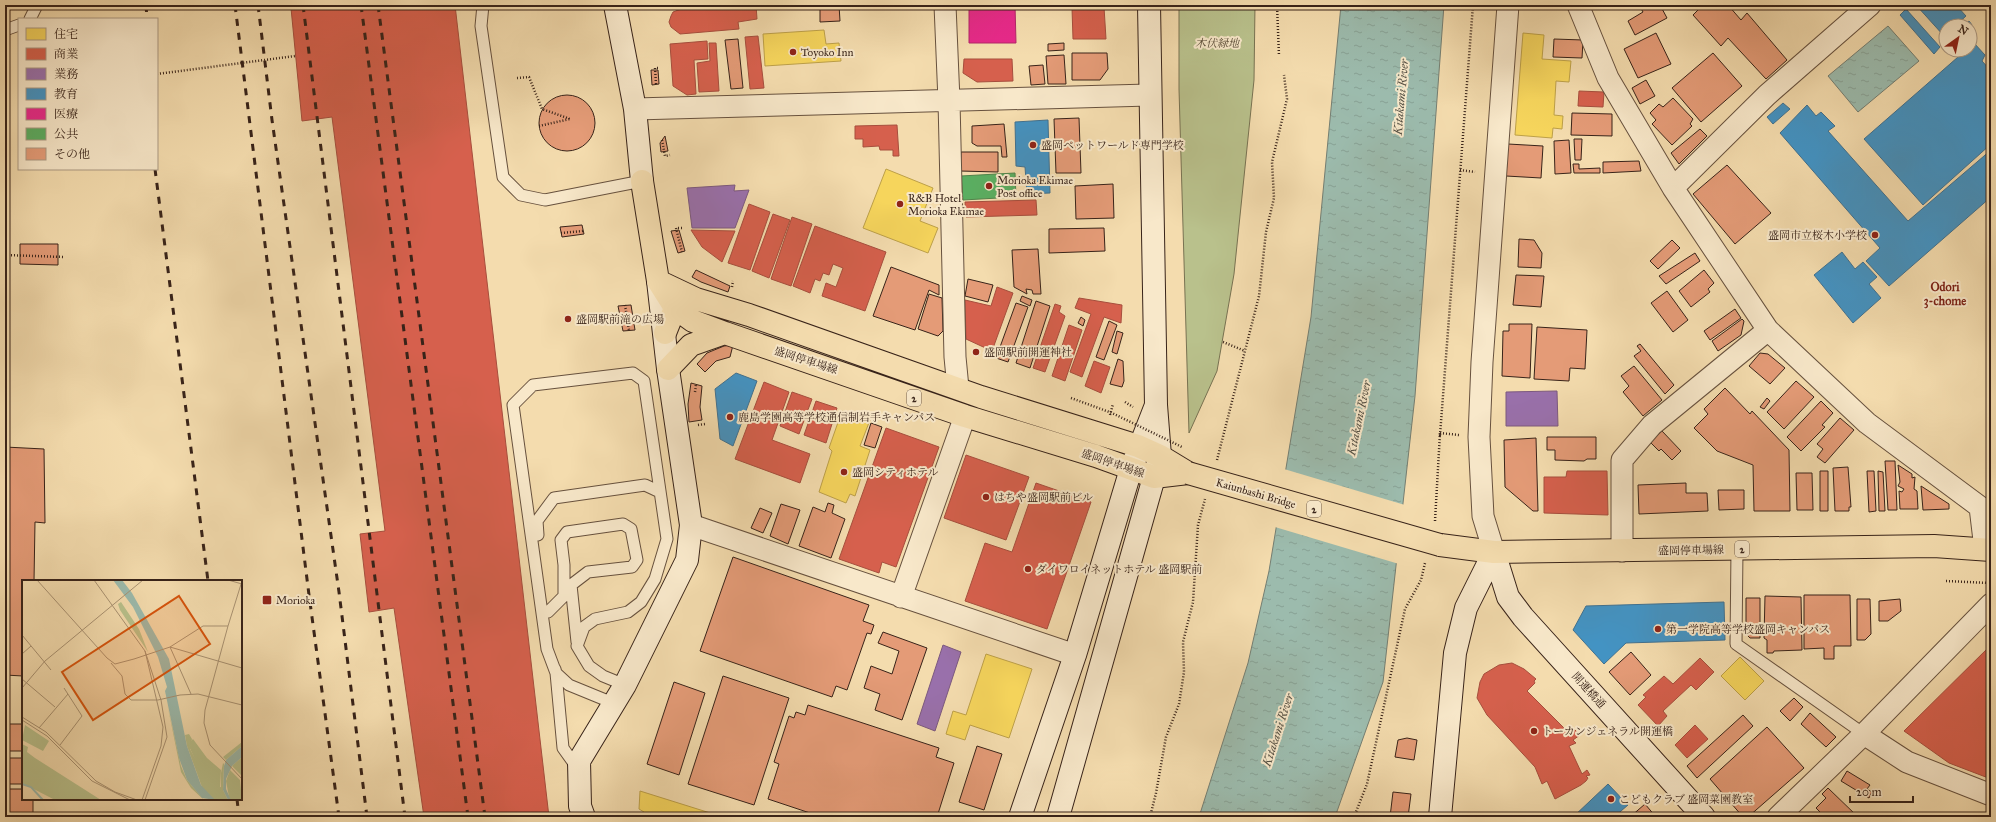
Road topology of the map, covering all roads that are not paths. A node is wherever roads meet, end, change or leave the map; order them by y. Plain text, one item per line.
1 (37, 5) edge
2 (483, 5) edge
3 (945, 5) edge
4 (1148, 5) edge
5 (1508, 5) edge
6 (1578, 5) edge
7 (1870, 5) edge
8 (618, 6) edge
9 (30, 18) edge
10 (18, 26) edge
11 (5, 30) edge
12 (1149, 95) junction
13 (949, 101) junction
14 (635, 109) junction
15 (642, 181) junction
16 (1673, 188) junction
17 (658, 281) junction
18 (696, 299) junction
19 (675, 308) junction
20 (1768, 330) junction
21 (665, 333) junction
22 (725, 333) junction
23 (668, 369) junction
24 (958, 388) junction
25 (1156, 405) junction
26 (965, 416) junction
27 (1138, 446) junction
28 (1160, 456) junction
29 (1131, 468) junction
30 (1188, 473) junction
31 (1154, 476) junction
32 (660, 492) junction
33 (691, 526) junction
34 (1738, 549) junction
35 (1988, 550) edge
36 (1622, 551) junction
37 (1433, 552) joint
38 (1494, 552) junction
39 (901, 597) junction
40 (1991, 604) edge
41 (548, 612) junction
42 (577, 646) junction
43 (1074, 655) junction
44 (556, 673) junction
45 (625, 685) junction
46 (612, 704) junction
47 (1864, 734) junction
48 (579, 772) junction
49 (1991, 795) edge
50 (584, 817) edge
51 (1020, 817) edge
52 (1058, 817) edge
53 (1440, 817) edge
54 (1704, 817) edge
55 (1778, 817) edge

1 - 9 lane
2 - 15 lane
3 - 13 street
4 - 12 street
5 - 38 street
6 - 16 street
7 - 16 street
8 - 14 street
10 - 11 lane
12 - 13 street
12 - 25 street
13 - 14 street
13 - 24 street
14 - 15 street
15 - 17 main road, 盛岡停車場線 / 2
16 - 20 street
17 - 18 main road, 盛岡停車場線 / 2
17 - 19 main road, 盛岡停車場線 / 2
17 - 21 street
18 - 19 main road
18 - 24 main road, 盛岡停車場線 / 2
19 - 21 main road
19 - 22 main road, 盛岡停車場線 / 2
20 - 35 street
20 - 36 street
21 - 23 street
22 - 23 main road
22 - 26 main road, 盛岡停車場線 / 2
23 - 33 street
24 - 27 main road, 盛岡停車場線 / 2
25 - 27 street
25 - 28 street
26 - 29 main road, 盛岡停車場線 / 2
26 - 39 street
27 - 28 main road, 盛岡停車場線 / 2
27 - 29 street
28 - 30 main road, 盛岡停車場線 / 2
28 - 31 street
29 - 31 main road, 盛岡停車場線 / 2
29 - 43 street
30 - 31 main road, 盛岡停車場線 / 2
30 - 37 main road, Kaiunbashi Bridge / 2, bridge
31 - 52 street
32 - 41 lane
32 - 42 lane
32 - 44 lane
33 - 39 street
33 - 45 street
34 - 35 main road, 盛岡停車場線 / 2
34 - 36 main road, 盛岡停車場線 / 2
34 - 47 lane
36 - 38 main road, 盛岡停車場線 / 2
37 - 38 main road, 盛岡停車場線 / 2
38 - 53 street
38 - 54 street, 開運橋通
39 - 43 street
40 - 47 street
41 - 42 lane
41 - 44 lane
42 - 45 lane
43 - 51 street
44 - 46 lane
44 - 48 lane
45 - 46 street
46 - 48 street
47 - 49 street
47 - 55 street
48 - 50 street

